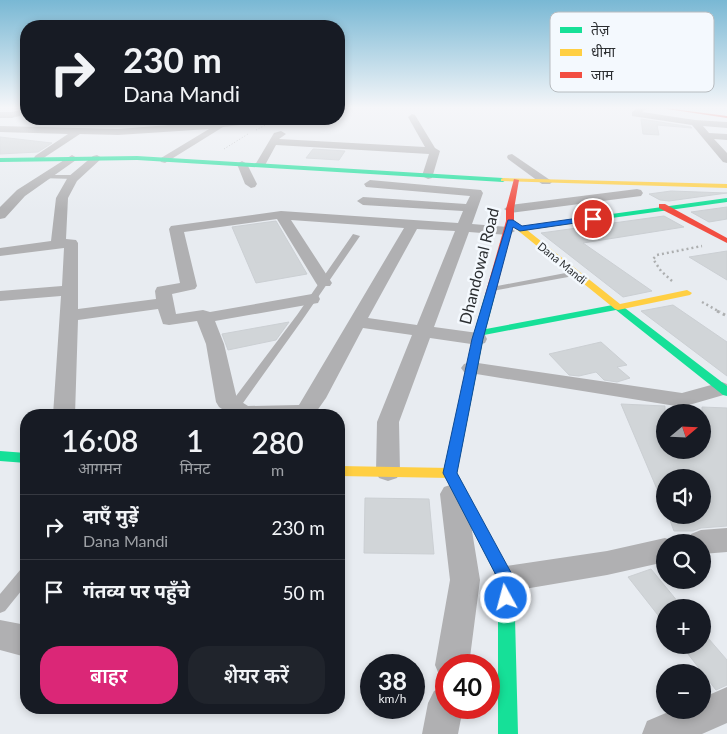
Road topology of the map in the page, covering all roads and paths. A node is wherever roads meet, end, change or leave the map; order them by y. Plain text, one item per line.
1 (62, 142) edge
2 (189, 142) edge
3 (235, 142) edge
4 (273, 142) edge
5 (277, 142) edge
6 (425, 142) edge
7 (712, 142) edge
8 (432, 151) junction
9 (39, 158) junction
10 (72, 158) junction
11 (97, 158) junction
12 (512, 158) dead end
13 (0, 160) edge
14 (165, 160) junction
15 (727, 160) edge
16 (204, 162) junction
17 (242, 164) junction
18 (260, 165) junction
19 (428, 176) junction
20 (42, 177) junction
21 (74, 177) junction
22 (372, 178) junction
23 (516, 180) junction
24 (546, 182) junction
25 (250, 184) dead end
26 (727, 186) edge
27 (642, 194) junction
28 (727, 200) edge
29 (363, 201) junction
30 (471, 208) junction
31 (666, 208) junction
32 (281, 214) junction
33 (0, 215) edge
34 (355, 219) junction
35 (512, 222) junction
36 (412, 224) junction
37 (464, 228) junction
38 (356, 236) dead end
39 (726, 242) edge
40 (58, 244) junction
41 (0, 252) edge
42 (576, 274) junction
43 (324, 283) junction
44 (492, 289) junction
45 (68, 290) junction
46 (687, 293) junction
47 (0, 296) edge
48 (312, 299) junction
49 (165, 303) junction
50 (618, 307) junction
51 (69, 316) junction
52 (727, 316) edge
53 (204, 318) junction
54 (357, 322) junction
55 (424, 332) junction
56 (478, 336) junction
57 (472, 368) junction
58 (724, 390) edge
59 (234, 407) junction
60 (64, 409) edge
61 (237, 409) edge
62 (307, 409) edge
63 (0, 456) edge
64 (20, 458) edge
65 (345, 471) edge
66 (388, 472) junction
67 (450, 473) junction
68 (727, 540) edge
69 (711, 541) edge
70 (656, 552) edge
71 (506, 578) junction
72 (20, 581) edge
73 (0, 606) edge
74 (0, 635) edge
75 (20, 640) edge
76 (454, 654) edge
77 (727, 705) edge
78 (443, 719) edge
79 (440, 734) edge
80 (508, 734) edge
81 (660, 734) edge

1 - 9 street
2 - 14 street
3 - 16 path
4 - 18 street
5 - 8 street
6 - 8 street
7 - 15 street
8 - 19 street
9 - 10 street
9 - 13 street
10 - 11 street
10 - 20 street
11 - 14 street
11 - 21 street
12 - 24 street
14 - 16 street
16 - 17 street
17 - 18 street
17 - 25 street
18 - 22 street
19 - 22 street
19 - 23 street
20 - 21 lane
20 - 33 street
21 - 40 street
22 - 29 street
22 - 30 street
23 - 24 street
23 - 35 street, Dhandowal Road
24 - 27 street
26 - 27 street
27 - 31 street
27 - 35 street
28 - 31 street, Dana Mandi
29 - 30 street
29 - 34 street
30 - 37 street
31 - 35 street, Dana Mandi
31 - 39 street
32 - 34 street
32 - 43 street
32 - 49 street
34 - 36 street
35 - 37 street
35 - 42 street, Dana Mandi
35 - 44 street, Dhandowal Road
36 - 37 street
36 - 54 street
37 - 55 street
38 - 43 lane
39 - 46 path
40 - 41 street
40 - 45 street
42 - 44 lane
42 - 50 street, Dana Mandi
43 - 48 lane
44 - 56 street, Dhandowal Road
45 - 47 street
45 - 51 street
46 - 50 street
46 - 52 path
48 - 53 street
48 - 59 lane
49 - 51 street
49 - 53 street
50 - 56 street
50 - 58 street
51 - 60 street
53 - 59 street
54 - 55 street
54 - 62 street
55 - 56 street
55 - 66 street
56 - 57 street, Dhandowal Road
57 - 58 street
57 - 67 street, Dhandowal Road
59 - 61 street
63 - 64 street
65 - 66 street
66 - 67 street
67 - 71 street
67 - 76 street
68 - 69 street
70 - 71 street
71 - 80 street
72 - 73 lane
74 - 75 street
77 - 81 street
78 - 79 street

